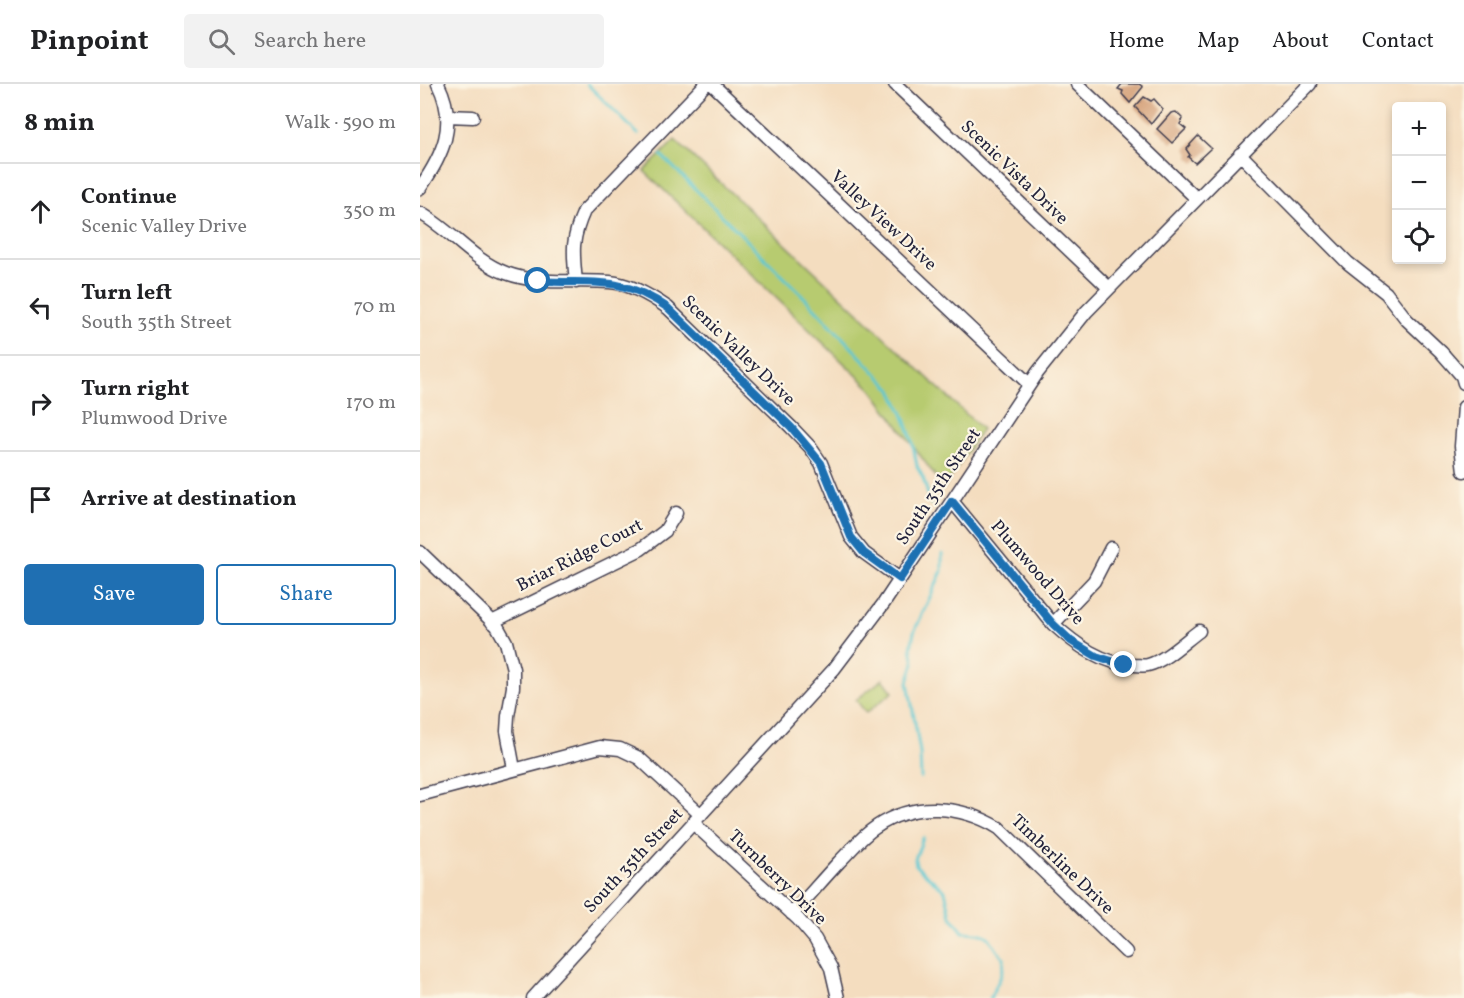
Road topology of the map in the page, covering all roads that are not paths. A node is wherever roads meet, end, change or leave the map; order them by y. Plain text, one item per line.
1 (438, 84) edge
2 (706, 84) edge
3 (712, 84) edge
4 (895, 84) edge
5 (1077, 84) edge
6 (1304, 86) edge
7 (447, 116) junction
8 (472, 117) dead end
9 (1240, 154) junction
10 (420, 188) edge
11 (1197, 199) junction
12 (420, 213) edge
13 (576, 282) junction
14 (1109, 288) junction
15 (1464, 383) edge
16 (1029, 384) junction
17 (1464, 407) edge
18 (1464, 471) edge
19 (952, 501) junction
20 (676, 513) dead end
21 (1111, 548) dead end
22 (420, 552) edge
23 (900, 579) junction
24 (492, 621) junction
25 (1053, 624) junction
26 (1199, 632) dead end
27 (514, 769) junction
28 (420, 795) edge
29 (697, 819) junction
30 (792, 914) junction
31 (1126, 952) dead end
32 (533, 998) edge
33 (838, 998) edge

1 - 7 street
2 - 13 street
3 - 16 street, Valley View Drive
4 - 14 street, Scenic Vista Drive
5 - 11 street
6 - 9 street, South 35th Street
7 - 8 street
7 - 10 street
9 - 11 street, South 35th Street
9 - 15 street
11 - 14 street, South 35th Street
12 - 13 street, Scenic Valley Drive
13 - 23 street, Scenic Valley Drive
14 - 16 street, South 35th Street
16 - 19 street, South 35th Street
17 - 18 street
19 - 23 street, South 35th Street
19 - 25 street, Plumwood Drive
20 - 24 street, Briar Ridge Court
21 - 25 street
22 - 24 street
23 - 29 street, South 35th Street
24 - 27 street
25 - 26 street, Plumwood Drive
27 - 28 street, Turnberry Drive
27 - 29 street, Turnberry Drive
29 - 30 street, Turnberry Drive
29 - 32 street, South 35th Street
30 - 31 street, Timberline Drive
30 - 33 street, Turnberry Drive

